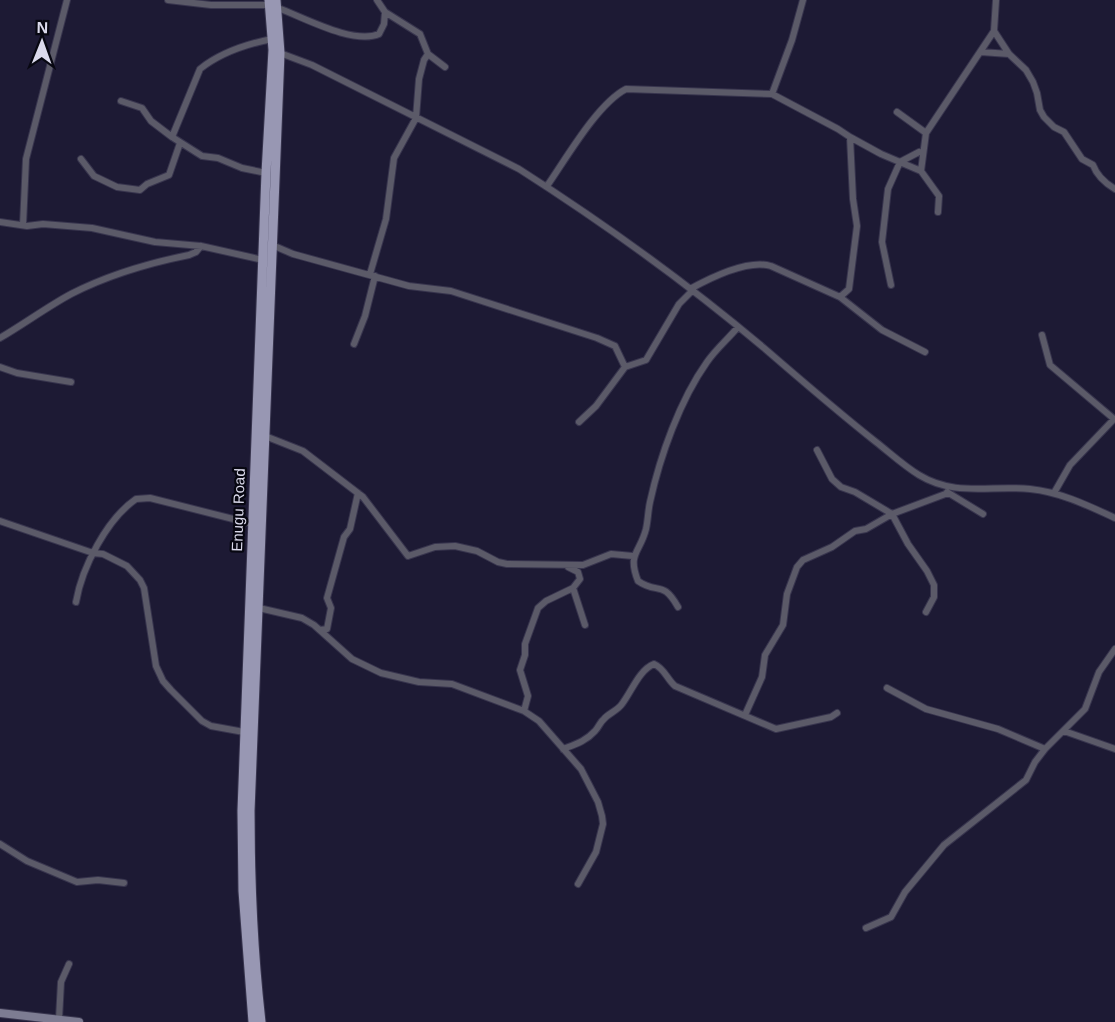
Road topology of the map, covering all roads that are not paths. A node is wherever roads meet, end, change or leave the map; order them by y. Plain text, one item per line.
1 (67, 0) edge
2 (168, 0) edge
3 (378, 0) edge
4 (803, 0) edge
5 (996, 0) edge
6 (222, 3) edge
7 (273, 3) edge
8 (385, 12) junction
9 (994, 31) junction
10 (272, 39) junction
11 (280, 52) junction
12 (981, 52) junction
13 (428, 54) junction
14 (1009, 54) junction
15 (445, 67) dead end
16 (772, 94) junction
17 (121, 101) dead end
18 (897, 112) dead end
19 (416, 118) junction
20 (926, 133) junction
21 (172, 137) junction
22 (850, 137) junction
23 (180, 143) junction
24 (919, 152) dead end
25 (81, 159) dead end
26 (900, 162) junction
27 (921, 171) junction
28 (266, 173) junction
29 (547, 186) junction
30 (1115, 189) edge
31 (938, 212) dead end
32 (0, 222) edge
33 (22, 225) junction
34 (201, 246) junction
35 (272, 246) junction
36 (263, 260) junction
37 (372, 275) junction
38 (891, 285) dead end
39 (691, 290) junction
40 (840, 297) junction
41 (738, 327) junction
42 (1042, 335) dead end
43 (0, 338) edge
44 (354, 344) dead end
45 (925, 352) dead end
46 (0, 367) edge
47 (625, 367) junction
48 (71, 382) dead end
49 (1115, 418) edge
50 (579, 422) dead end
51 (265, 436) junction
52 (817, 450) dead end
53 (943, 486) junction
54 (358, 493) junction
55 (948, 493) junction
56 (1054, 493) junction
57 (892, 514) junction
58 (983, 514) dead end
59 (1115, 518) edge
60 (0, 521) edge
61 (253, 524) junction
62 (93, 553) junction
63 (633, 556) junction
64 (565, 565) junction
65 (573, 588) junction
66 (76, 602) dead end
67 (678, 607) dead end
68 (259, 608) junction
69 (926, 612) dead end
70 (585, 624) dead end
71 (320, 630) junction
72 (1115, 650) edge
73 (887, 688) dead end
74 (524, 711) junction
75 (837, 713) dead end
76 (745, 715) junction
77 (1064, 731) junction
78 (244, 732) junction
79 (563, 749) junction
80 (1046, 749) junction
81 (1115, 749) edge
82 (0, 844) edge
83 (124, 883) dead end
84 (578, 884) dead end
85 (866, 928) dead end
86 (69, 964) dead end
87 (0, 1013) edge
88 (58, 1019) junction
89 (79, 1022) edge
90 (253, 1022) edge
91 (261, 1022) edge

1 - 33 street
2 - 6 street
3 - 8 street
4 - 16 street
5 - 9 street
6 - 7 street
7 - 8 street
7 - 10 main road, Enugu Road
7 - 11 main road
8 - 13 street
9 - 12 street
9 - 14 street
10 - 21 street
10 - 28 main road, Enugu Road
11 - 19 street
11 - 35 main road
12 - 14 street
12 - 20 street
13 - 15 street
13 - 19 street
14 - 30 street
16 - 22 street
16 - 29 street
17 - 21 street
18 - 20 street
19 - 29 street
19 - 37 street
20 - 27 street
21 - 23 street
22 - 26 street
22 - 40 street
23 - 25 street
23 - 28 street
24 - 26 street
26 - 27 street
26 - 38 street
27 - 31 street
28 - 36 main road, Enugu Road
29 - 39 street
32 - 33 street
33 - 34 street
34 - 36 street
34 - 43 street
35 - 37 street
35 - 51 main road
36 - 61 main road, Enugu Road
37 - 44 street
37 - 47 street
39 - 40 street
39 - 41 street
39 - 47 street
40 - 45 street
41 - 53 street
41 - 63 street
42 - 49 street
46 - 48 street
47 - 50 street
49 - 56 street
51 - 54 street
51 - 68 main road
52 - 57 street
53 - 55 street
53 - 56 street
54 - 64 street
54 - 71 street
55 - 57 street
55 - 58 street
56 - 59 street
57 - 69 street
57 - 76 street
60 - 62 street
61 - 62 street
61 - 78 main road, Enugu Road
62 - 66 street
62 - 78 street
63 - 64 street
63 - 67 street
64 - 65 street
65 - 70 street
65 - 74 street
68 - 71 street
68 - 91 main road
71 - 74 street
72 - 77 street
73 - 80 street
74 - 79 street
75 - 76 street
76 - 79 street
77 - 80 street
77 - 81 street
78 - 90 main road, Enugu Road
79 - 84 street
80 - 85 street
82 - 83 street
86 - 88 street
87 - 88 street
88 - 89 street

